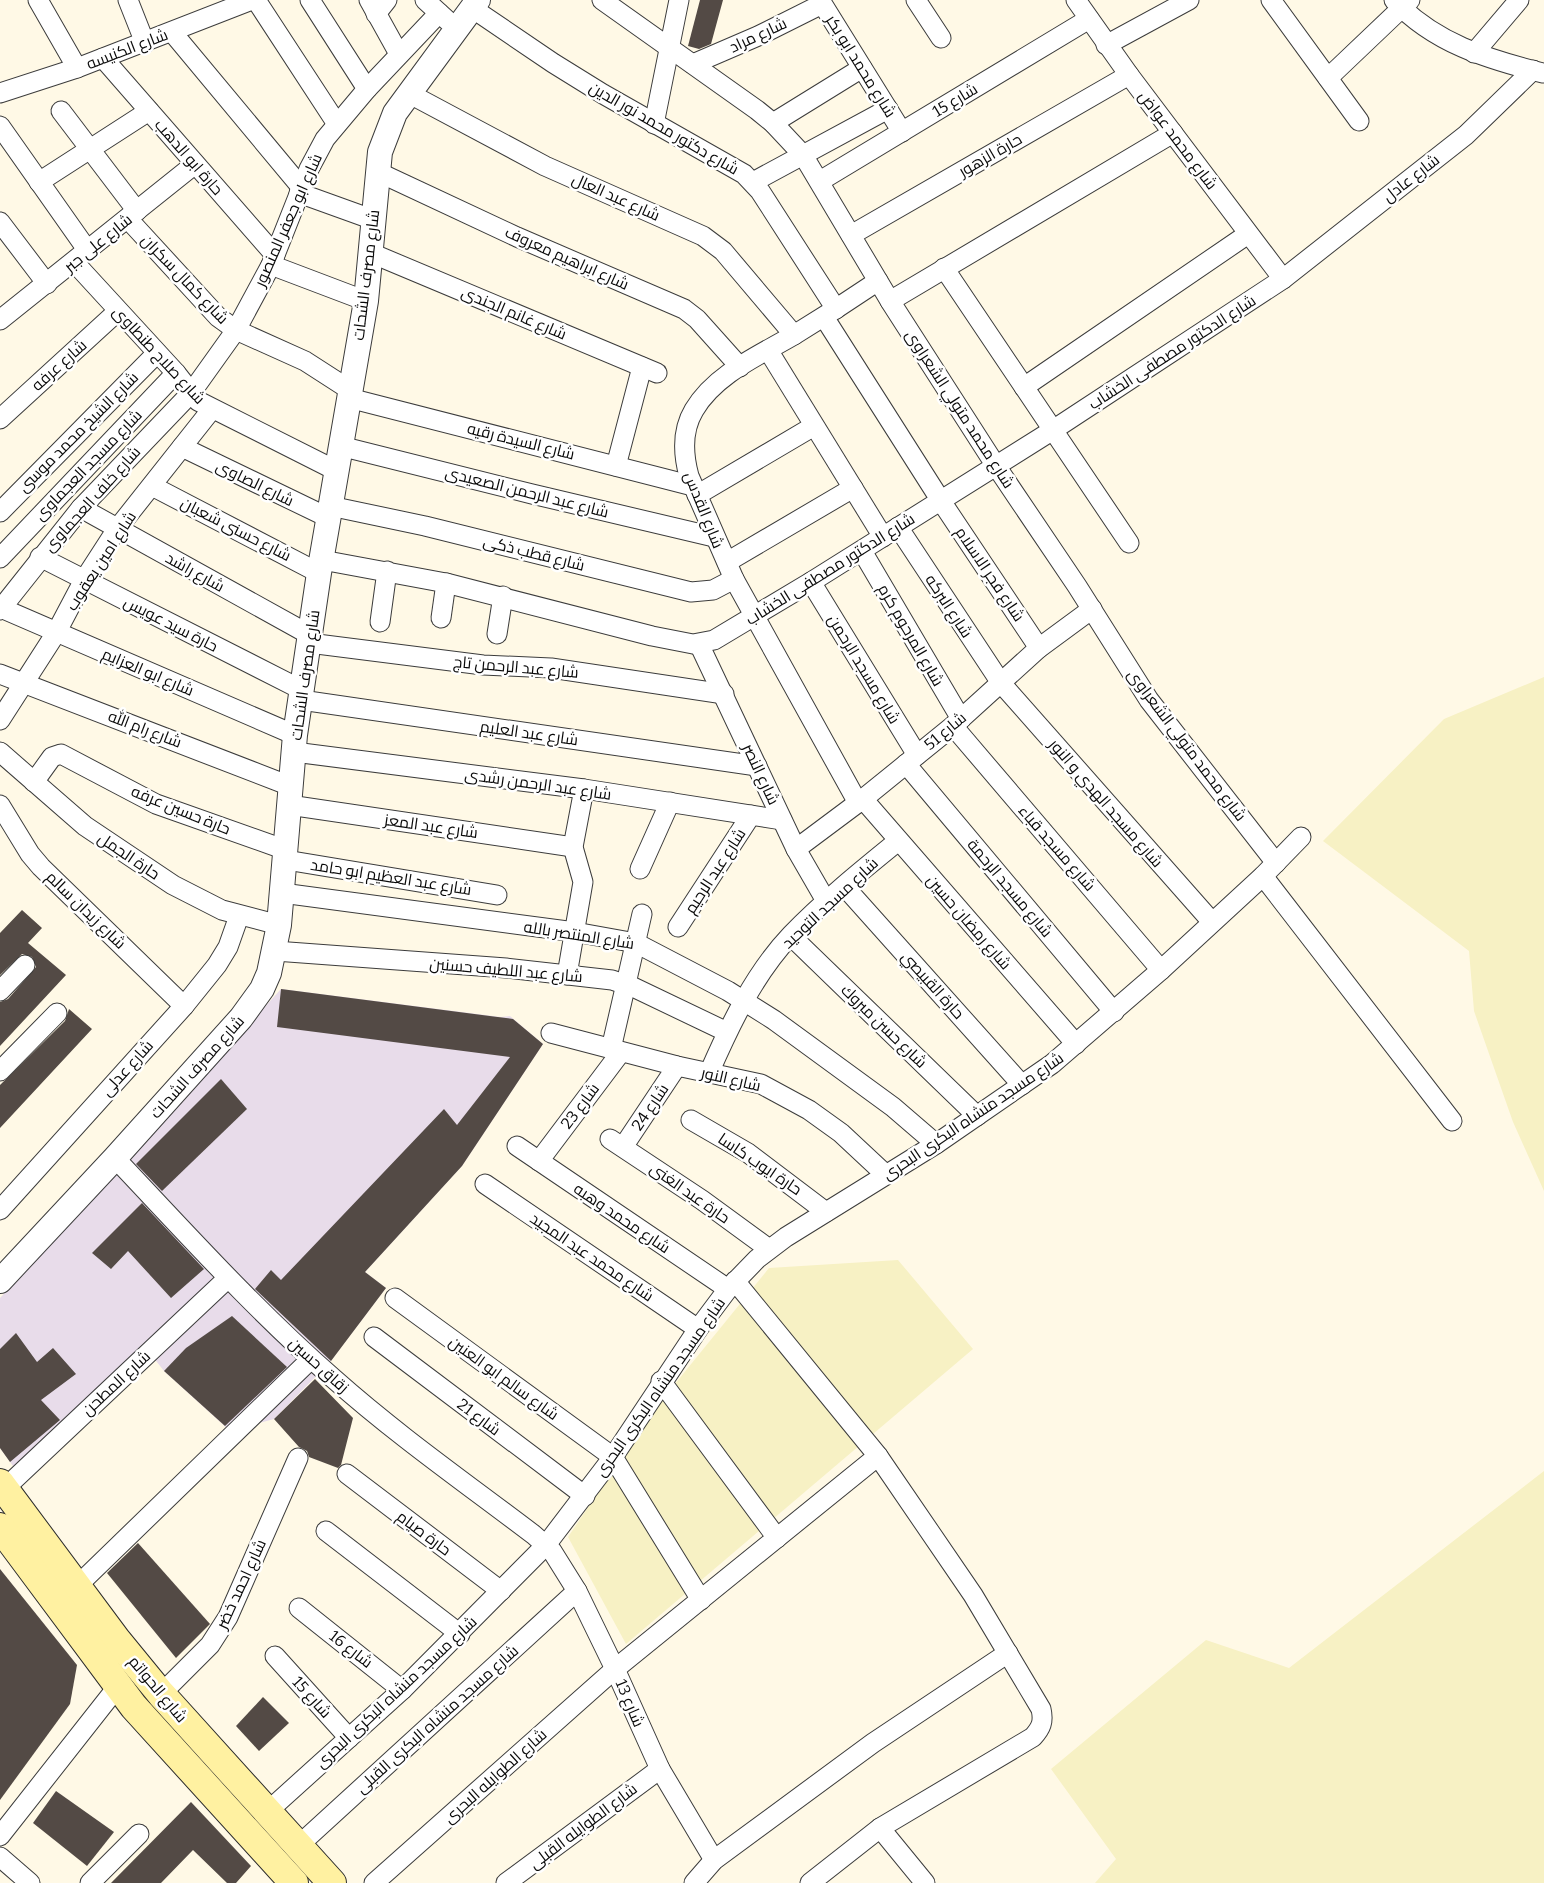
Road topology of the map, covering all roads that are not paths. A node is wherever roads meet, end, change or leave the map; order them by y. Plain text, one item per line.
1 (38, 0) edge
2 (128, 0) edge
3 (254, 0) edge
4 (310, 0) edge
5 (425, 0) edge
6 (602, 0) edge
7 (679, 0) edge
8 (916, 0) edge
9 (1076, 0) edge
10 (1188, 0) edge
11 (1271, 0) edge
12 (1519, 0) edge
13 (821, 2) edge
14 (1402, 3) edge
15 (475, 4) edge
16 (377, 5) edge
17 (1089, 19) junction
18 (448, 21) junction
19 (172, 32) junction
20 (940, 38) dead end
21 (145, 43) junction
22 (1106, 45) junction
23 (669, 49) junction
24 (1474, 53) junction
25 (399, 54) junction
26 (103, 58) junction
27 (693, 64) junction
28 (77, 68) junction
29 (862, 68) junction
30 (1538, 72) edge
31 (1129, 76) junction
32 (1328, 78) junction
33 (367, 88) junction
34 (0, 93) edge
35 (410, 94) junction
36 (888, 109) junction
37 (61, 111) dead end
38 (149, 111) junction
39 (1359, 120) dead end
40 (773, 123) junction
41 (337, 124) junction
42 (654, 124) junction
43 (0, 126) edge
44 (902, 132) junction
45 (1172, 133) junction
46 (90, 149) junction
47 (803, 155) junction
48 (195, 164) junction
49 (378, 172) junction
50 (820, 181) junction
51 (39, 182) junction
52 (753, 182) junction
53 (300, 190) junction
54 (132, 215) junction
55 (374, 220) junction
56 (0, 222) edge
57 (1248, 234) junction
58 (851, 235) junction
59 (371, 253) junction
60 (81, 256) junction
61 (273, 260) junction
62 (944, 268) junction
63 (1283, 279) junction
64 (878, 281) junction
65 (46, 284) junction
66 (366, 301) junction
67 (890, 301) junction
68 (118, 311) junction
69 (830, 313) junction
70 (0, 320) edge
71 (236, 330) junction
72 (794, 335) junction
73 (768, 350) junction
74 (157, 353) junction
75 (740, 367) junction
76 (176, 372) junction
77 (1024, 387) junction
78 (191, 393) junction
79 (350, 394) junction
80 (212, 409) junction
81 (0, 419) edge
82 (814, 426) junction
83 (1053, 430) junction
84 (340, 446) junction
85 (182, 447) junction
86 (616, 466) junction
87 (996, 466) junction
88 (337, 471) junction
89 (152, 486) junction
90 (853, 488) junction
91 (695, 490) junction
92 (941, 501) junction
93 (82, 508) junction
94 (0, 512) edge
95 (329, 512) junction
96 (118, 530) junction
97 (891, 532) junction
98 (714, 536) junction
99 (1129, 543) dead end
100 (862, 550) junction
101 (2, 552) edge
102 (40, 557) junction
103 (321, 566) junction
104 (730, 570) junction
105 (387, 571) junction
106 (84, 580) junction
107 (811, 582) junction
108 (446, 583) junction
109 (503, 596) junction
110 (1, 609) edge
111 (1092, 609) junction
112 (754, 617) junction
113 (441, 618) dead end
114 (380, 622) dead end
115 (56, 633) junction
116 (497, 634) dead end
117 (310, 639) junction
118 (700, 644) junction
119 (1039, 648) junction
120 (0, 674) edge
121 (24, 682) junction
122 (1001, 683) junction
123 (724, 694) junction
124 (301, 695) junction
125 (0, 720) edge
126 (957, 722) junction
127 (294, 743) junction
128 (0, 752) edge
129 (912, 760) junction
130 (757, 766) junction
131 (34, 782) junction
132 (584, 789) junction
133 (290, 796) junction
134 (860, 801) junction
135 (670, 802) junction
136 (0, 805) edge
137 (751, 815) junction
138 (782, 820) junction
139 (1301, 837) dead end
140 (898, 841) junction
141 (573, 847) junction
142 (796, 849) junction
143 (286, 855) junction
144 (640, 869) dead end
145 (1270, 869) junction
146 (844, 886) junction
147 (282, 893) junction
148 (497, 895) dead end
149 (826, 901) junction
150 (642, 914) dead end
151 (239, 916) junction
152 (1212, 922) junction
153 (279, 925) junction
154 (678, 927) dead end
155 (575, 932) junction
156 (790, 936) junction
157 (636, 943) junction
158 (275, 951) junction
159 (25, 965) dead end
160 (1161, 970) junction
161 (567, 975) junction
162 (626, 984) junction
163 (0, 991) edge
164 (744, 1000) junction
165 (184, 1006) junction
166 (1114, 1012) junction
167 (56, 1013) dead end
168 (727, 1032) junction
169 (551, 1033) dead end
170 (1076, 1044) junction
171 (616, 1050) junction
172 (678, 1066) junction
173 (0, 1071) edge
174 (709, 1073) junction
175 (1022, 1085) junction
176 (977, 1116) junction
177 (691, 1120) dead end
178 (1452, 1121) dead end
179 (617, 1143) joint
180 (936, 1144) junction
181 (517, 1146) dead end
182 (115, 1158) junction
183 (539, 1161) junction
184 (886, 1175) junction
185 (485, 1184) dead end
186 (0, 1210) edge
187 (826, 1212) junction
188 (769, 1249) junction
189 (228, 1278) junction
190 (0, 1281) edge
191 (731, 1285) junction
192 (395, 1298) dead end
193 (698, 1329) junction
194 (374, 1338) dead end
195 (311, 1358) junction
196 (661, 1381) junction
197 (878, 1456) junction
198 (613, 1457) junction
199 (298, 1458) dead end
200 (347, 1474) dead end
201 (2, 1486) edge
202 (585, 1496) junction
203 (0, 1527) edge
204 (326, 1531) dead end
205 (777, 1538) junction
206 (546, 1545) junction
207 (77, 1586) junction
208 (501, 1591) junction
209 (577, 1592) junction
210 (701, 1600) junction
211 (299, 1608) dead end
212 (460, 1634) junction
213 (1008, 1653) junction
214 (275, 1656) dead end
215 (615, 1669) junction
216 (118, 1686) junction
217 (402, 1690) junction
218 (161, 1694) junction
219 (349, 1738) junction
220 (660, 1769) junction
221 (267, 1812) junction
222 (880, 1828) junction
223 (139, 1834) dead end
224 (0, 1836) edge
225 (298, 1846) junction
226 (0, 1857) edge
227 (714, 1860) junction
228 (30, 1883) edge
229 (90, 1883) edge
230 (294, 1883) edge
231 (332, 1883) edge
232 (374, 1883) edge
233 (506, 1883) edge
234 (694, 1883) edge
235 (810, 1883) edge
236 (925, 1883) edge

1 - 28 street
2 - 21 street
3 - 19 street, شارع الكنيسه
3 - 41 street
4 - 33 street
5 - 18 street
6 - 23 street, شارع محمد متولي الشعراوى
7 - 23 street
8 - 20 street
9 - 17 street, شارع محمد عواض
10 - 22 street
11 - 32 street
12 - 24 street
13 - 27 street, شارع مراد
13 - 29 street, شارع محمد ابو بكر
14 - 24 street
14 - 32 street
15 - 18 street, شارع مصرف الشحات
15 - 42 street, شارع دكتور محمد نور الدين
16 - 25 street
17 - 22 street, شارع محمد عواض
17 - 44 street, شارع 15
18 - 25 street, شارع ابو جعفر المنصور
18 - 35 street, شارع مصرف الشحات
19 - 21 street, شارع الكنيسه
19 - 53 street
21 - 26 street, شارع الكنيسه
22 - 31 street, شارع محمد عواض
23 - 27 street, شارع محمد متولي الشعراوى
23 - 42 street
24 - 30 street
25 - 33 street, شارع ابو جعفر المنصور
26 - 28 street, شارع الكنيسه
26 - 38 street, حارة ابو الدهب
27 - 40 street, شارع محمد متولي الشعراوى
28 - 34 street, شارع الكنيسه
29 - 36 street, شارع محمد ابو بكر
29 - 40 street
30 - 63 street, شارع عادل
31 - 45 street, شارع محمد عواض
31 - 58 street, حارة الزهور
32 - 39 street
33 - 41 street, شارع ابو جعفر المنصور
35 - 49 street, شارع مصرف الشحات
35 - 72 street, شارع عبد العال
36 - 44 street, شارع محمد ابو بكر
36 - 47 street
37 - 46 street, شارع كمال سكران
38 - 46 street
38 - 48 street, حارة ابو الدهب
40 - 47 street, شارع محمد متولي الشعراوى
41 - 53 street, شارع ابو جعفر المنصور
42 - 52 street, شارع دكتور محمد نور الدين
43 - 51 street, شارع صلاح طنطاوى
44 - 50 street, شارع 15
45 - 57 street, شارع محمد عواض
45 - 62 street
46 - 51 street
46 - 54 street, شارع كمال سكران
47 - 50 street, شارع محمد متولي الشعراوى
47 - 52 street
48 - 54 street, شارع على جبر
48 - 61 street, حارة ابو الدهب
49 - 55 street, شارع مصرف الشحات
49 - 75 street, شارع ابراهيم معروف
50 - 58 street, شارع محمد متولي الشعراوى
51 - 60 street, شارع صلاح طنطاوى
52 - 69 street, شارع دكتور محمد نور الدين
53 - 55 street
53 - 61 street, شارع ابو جعفر المنصور
54 - 60 street, شارع على جبر
54 - 71 street, شارع كمال سكران
55 - 59 street, شارع مصرف الشحات
56 - 65 street
57 - 63 street, شارع محمد عواض
57 - 77 street
58 - 64 street, شارع محمد متولي الشعراوى
59 - 66 street, شارع مصرف الشحات
59 - 86 street, شارع غانم الجندى
60 - 65 street, شارع على جبر
60 - 68 street, شارع صلاح طنطاوى
61 - 66 street
61 - 71 street, شارع ابو جعفر المنصور
62 - 67 street
62 - 77 street
63 - 83 street, شارع الدكتور مصطفى الخشاب
64 - 67 street, شارع محمد متولي الشعراوى
64 - 69 street, شارع القدس
65 - 70 street, شارع على جبر
66 - 79 street, شارع مصرف الشحات
67 - 87 street, شارع محمد متولي الشعراوى
68 - 74 street, شارع صلاح طنطاوى
68 - 81 street, شارع عرفه
69 - 72 street, شارع القدس
69 - 92 street, شارع دكتور محمد نور الدين
71 - 78 street, شارع ابو جعفر المنصور
71 - 79 street, شارع كمال سكران
72 - 73 street, شارع القدس
73 - 75 street, شارع القدس
73 - 82 street, شارع البركه
74 - 76 street, شارع صلاح طنطاوى
74 - 94 street, شارع الشيخ محمد موسى
75 - 91 street, شارع القدس
76 - 78 street, شارع صلاح طنطاوى
76 - 101 street, شارع مسجد العجماوى
77 - 83 street
78 - 80 street, شارع صلاح طنطاوى
78 - 93 street, شارع خلف العجماوى
79 - 84 street, شارع مصرف الشحات
79 - 86 street, شارع السيدة رقيه
80 - 85 street, شارع امين يعقوب
80 - 88 street, شارع صلاح طنطاوى
82 - 90 street, شارع البركه
82 - 91 street
83 - 87 street, شارع الدكتور مصطفى الخشاب
83 - 99 street
84 - 88 street, شارع مصرف الشحات
84 - 98 street, شارع عبد الرحمن الصعيدى
85 - 89 street, شارع امين يعقوب
85 - 95 street, شارع الصاوى
86 - 91 street, شارع السيدة رقيه
87 - 92 street, شارع الدكتور مصطفى الخشاب
87 - 111 street, شارع محمد متولي الشعراوى
88 - 95 street, شارع مصرف الشحات
89 - 96 street, شارع امين يعقوب
89 - 103 street, شارع حسنى شعبان
90 - 97 street, شارع البركه
90 - 104 street, شارع قطب ذكى
91 - 98 street, شارع القدس
92 - 97 street, شارع الدكتور مصطفى الخشاب
92 - 119 street, شارع فجر الاسلام
93 - 96 street, شارع راشد
93 - 102 street, شارع خلف العجماوى
95 - 103 street, شارع مصرف الشحات
95 - 104 street, شارع قطب ذكى
96 - 106 street, شارع امين يعقوب
96 - 117 street, شارع راشد
97 - 100 street, شارع الدكتور مصطفى الخشاب
97 - 122 street, شارع البركه
98 - 104 street, شارع القدس
100 - 107 street, شارع الدكتور مصطفى الخشاب
100 - 126 street, شارع المرحوم كرم
102 - 106 street, حارة سيد عويس
102 - 110 street, شارع خلف العجماوى
103 - 105 street
103 - 117 street, شارع مصرف الشحات
104 - 112 street, شارع القدس
105 - 108 street
105 - 114 street
106 - 115 street, شارع امين يعقوب
106 - 124 street, حارة سيد عويس
107 - 112 street, شارع الدكتور مصطفى الخشاب
107 - 129 street, شارع مسجد الرحمن
108 - 109 street
108 - 113 street
109 - 116 street
109 - 118 street
110 - 115 street, شارع ابو العزايم
111 - 119 street, شارع 51
111 - 145 street, شارع محمد متولي الشعراوى
112 - 118 street, شارع الدكتور مصطفى الخشاب
112 - 134 street, شارع القدس
115 - 121 street, شارع امين يعقوب
115 - 127 street, شارع ابو العزايم
117 - 123 street, شارع عبد الرحمن تاج
117 - 124 street, شارع مصرف الشحات
118 - 123 street, شارع النصر
119 - 122 street, شارع 51
120 - 121 street, شارع رام الله
121 - 125 street, شارع امين يعقوب
121 - 133 street, شارع رام الله
122 - 126 street, شارع 51
122 - 152 street, شارع مسجد الهدي و النور
123 - 130 street, شارع النصر
124 - 127 street, شارع مصرف الشحات
124 - 130 street, شارع عبد العليم
126 - 129 street, شارع 51
126 - 160 street, شارع مسجد قباء
127 - 132 street, شارع عبد الرحمن رشدى
127 - 133 street, شارع مصرف الشحات
128 - 131 street, حارة الجمل
129 - 134 street, شارع 51
129 - 166 street, شارع مسجد الرحمة
130 - 138 street, شارع النصر
131 - 143 street, حارة حسين عرفه
131 - 151 street, حارة الجمل
132 - 135 street, شارع عبد الرحمن رشدى
132 - 141 street
133 - 141 street, شارع عبد المعز
133 - 143 street, شارع مصرف الشحات
134 - 140 street, شارع رمضان حسين
134 - 142 street, شارع 51
135 - 137 street, شارع عبد الرحمن رشدى
135 - 144 street
136 - 165 street, شارع زيدان سالم
137 - 138 street, شارع عبد الرحمن رشدى
137 - 154 street, شارع عبد الرحيم
138 - 142 street, شارع النصر
139 - 145 street, شارع مسجد منشاه البكرى البحرى
140 - 146 street, شارع مسجد التوحيد
140 - 170 street, شارع رمضان حسين
141 - 155 street
142 - 149 street, شارع النصر
143 - 147 street, شارع مصرف الشحات
143 - 148 street, شارع عبد العظيم ابو حامد
145 - 152 street, شارع مسجد منشاه البكرى البحرى
145 - 178 street, شارع محمد متولي الشعراوى
146 - 149 street, شارع مسجد التوحيد
146 - 175 street, حارة القبيصي
147 - 153 street, شارع مصرف الشحات
147 - 155 street, شارع المنتصر بالله
149 - 156 street, شارع مسجد التوحيد
150 - 157 street
151 - 153 street, حارة الجمل
151 - 165 street, شارع عدلى
152 - 160 street, شارع مسجد منشاه البكرى البحرى
153 - 158 street, شارع مصرف الشحات
155 - 157 street, شارع المنتصر بالله
155 - 161 street
156 - 164 street, شارع مسجد التوحيد
156 - 176 street, شارع حسن مبروك
157 - 162 street
157 - 164 street, شارع المنتصر بالله
158 - 161 street, شارع عبد اللطيف حسنين
158 - 182 street, شارع مصرف الشحات
159 - 163 street
160 - 166 street, شارع مسجد منشاه البكرى البحرى
161 - 162 street, شارع عبد اللطيف حسنين
162 - 168 street, شارع عبد اللطيف حسنين
162 - 171 street
164 - 168 street, شارع مسجد التوحيد
164 - 180 street, شارع المنتصر بالله
165 - 186 street, شارع عدلى
166 - 170 street, شارع مسجد منشاه البكرى البحرى
167 - 173 street
168 - 174 street, شارع مسجد التوحيد
169 - 171 street, شارع النور
170 - 175 street, شارع مسجد منشاه البكرى البحرى
171 - 172 street, شارع النور
171 - 183 street, شارع 23
172 - 174 street, شارع النور
172 - 179 street, شارع 24
174 - 184 street, شارع النور
175 - 176 street, شارع مسجد منشاه البكرى البحرى
176 - 180 street, شارع مسجد منشاه البكرى البحرى
177 - 187 street, حارة ايوب كاسا
179 - 188 street, حارة عبد الغنى
180 - 184 street, شارع مسجد منشاه البكرى البحرى
181 - 183 street, شارع محمد وهبه
182 - 189 street, زقاق حسين
182 - 190 street, شارع مصرف الشحات
183 - 191 street, شارع محمد وهبه
184 - 187 street, شارع مسجد منشاه البكرى البحرى
185 - 193 street, شارع محمد عبد المجيد
187 - 188 street, شارع مسجد منشاه البكرى البحرى
188 - 191 street, شارع مسجد منشاه البكرى البحرى
189 - 195 street, زقاق حسين
189 - 201 street, شارع المطحن
191 - 193 street, شارع مسجد منشاه البكرى البحرى
191 - 197 street, شارع محمد وهبه
192 - 198 street, شارع سالم ابو العنين
193 - 196 street, شارع مسجد منشاه البكرى البحرى
194 - 202 street, شارع 21
195 - 206 street, زقاق حسين
195 - 207 street
196 - 198 street, شارع مسجد منشاه البكرى البحرى
196 - 205 street
197 - 205 street, شارع الطوايله البحرى
197 - 213 street, شارع محمد وهبه
198 - 202 street, شارع مسجد منشاه البكرى البحرى
198 - 210 street
199 - 218 street, شارع احمد خضر
200 - 208 street, حارة صيام
201 - 207 main road, شارع الحواتم
202 - 206 street, شارع مسجد منشاه البكرى البحرى
203 - 216 main road, شارع الحواتم
204 - 212 street
205 - 210 street, شارع الطوايله البحرى
206 - 208 street, شارع مسجد منشاه البكرى البحرى
206 - 209 street, شارع 13
207 - 218 main road, شارع الحواتم
208 - 212 street, شارع مسجد منشاه البكرى البحرى
209 - 215 street, شارع 13
209 - 225 street, شارع مسجد منشاه البكرى القبلى
210 - 215 street, شارع الطوايله البحرى
211 - 217 street, شارع 16
212 - 217 street, شارع مسجد منشاه البكرى البحرى
213 - 222 street, شارع محمد وهبه
213 - 227 street
214 - 219 street, شارع 15
215 - 220 street, شارع 13
215 - 232 street, شارع الطوايله البحرى
216 - 224 street
216 - 230 main road, شارع الحواتم
217 - 219 street, شارع مسجد منشاه البكرى البحرى
218 - 221 main road, شارع الحواتم
219 - 221 street, شارع مسجد منشاه البكرى البحرى
220 - 227 street, شارع 13
220 - 233 street, شارع الطوايله القبلى
221 - 225 main road, شارع الحواتم
222 - 235 street
222 - 236 street
223 - 229 street
225 - 231 main road, شارع الحواتم
226 - 228 street
227 - 234 street

